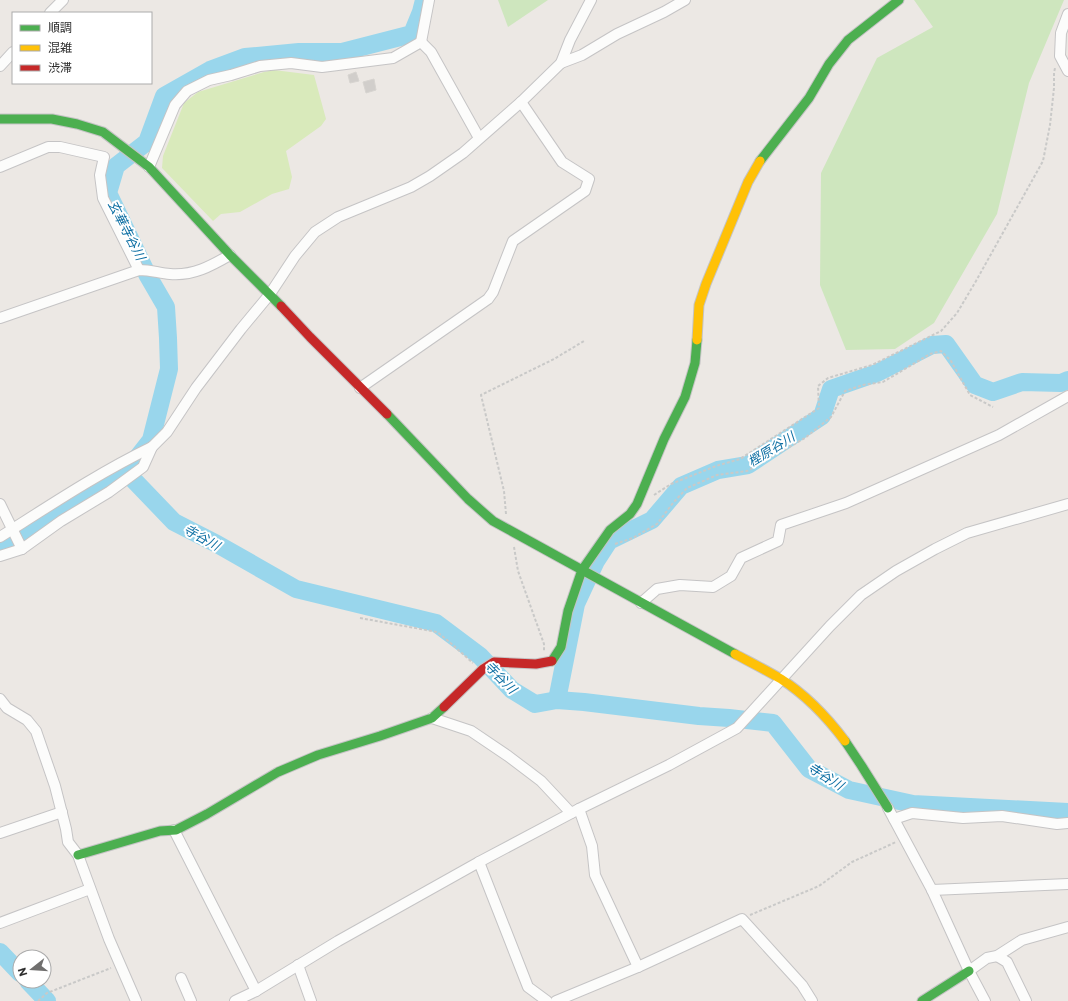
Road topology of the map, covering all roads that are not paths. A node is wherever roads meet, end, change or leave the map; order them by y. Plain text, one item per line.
1 (63, 0) edge
2 (429, 0) edge
3 (591, 0) edge
4 (685, 0) edge
5 (899, 0) edge
6 (51, 12) edge
7 (1068, 14) edge
8 (421, 42) junction
9 (12, 53) edge
10 (561, 63) junction
11 (0, 66) edge
12 (1068, 71) edge
13 (521, 102) junction
14 (0, 119) edge
15 (479, 138) junction
16 (0, 167) edge
17 (149, 167) junction
18 (230, 255) junction
19 (139, 270) junction
20 (270, 294) junction
21 (0, 318) edge
22 (360, 388) junction
23 (1068, 396) edge
24 (152, 447) junction
25 (0, 504) edge
26 (1068, 504) edge
27 (12, 529) junction
28 (0, 537) edge
29 (22, 549) junction
30 (0, 556) edge
31 (582, 570) junction
32 (641, 603) junction
33 (781, 679) junction
34 (0, 699) edge
35 (432, 718) junction
36 (888, 808) joint
37 (575, 811) junction
38 (62, 812) junction
39 (894, 819) junction
40 (1068, 823) edge
41 (174, 830) junction
42 (0, 833) edge
43 (78, 856) junction
44 (479, 862) junction
45 (1068, 884) edge
46 (90, 889) junction
47 (932, 890) junction
48 (0, 923) edge
49 (1068, 927) edge
50 (997, 956) junction
51 (298, 965) junction
52 (638, 967) junction
53 (969, 971) junction
54 (181, 978) dead end
55 (256, 990) junction
56 (136, 1001) edge
57 (191, 1001) edge
58 (235, 1001) edge
59 (311, 1001) edge
60 (546, 1001) edge
61 (556, 1001) edge
62 (812, 1001) edge
63 (922, 1001) edge
64 (985, 1001) edge
65 (1026, 1001) edge

1 - 6 street
2 - 8 street
3 - 10 street
4 - 10 street
5 - 31 street
7 - 12 street
8 - 15 street
8 - 17 street
9 - 11 street
10 - 13 street
13 - 15 street
13 - 22 street
14 - 17 street
15 - 20 street
16 - 19 street
17 - 18 street
18 - 19 street
18 - 20 street
19 - 21 street
20 - 22 street
20 - 24 street
22 - 31 street
23 - 32 street
24 - 27 street
24 - 29 street
25 - 27 street
26 - 33 street
27 - 28 street
27 - 29 street
29 - 30 street
31 - 32 street
31 - 35 street
32 - 33 street
33 - 36 street
33 - 37 street
34 - 38 street
35 - 37 street
35 - 41 street
36 - 39 street
37 - 44 street
37 - 52 street
38 - 42 street
38 - 43 street
39 - 40 street
39 - 47 street
41 - 43 street
41 - 55 street
43 - 46 street
44 - 51 street
44 - 60 street
45 - 47 street
46 - 48 street
46 - 56 street
47 - 53 street
49 - 50 street
50 - 53 street
50 - 65 street
51 - 55 street
51 - 59 street
52 - 61 street
52 - 62 street
53 - 63 street
53 - 64 street
54 - 57 street
55 - 58 street

